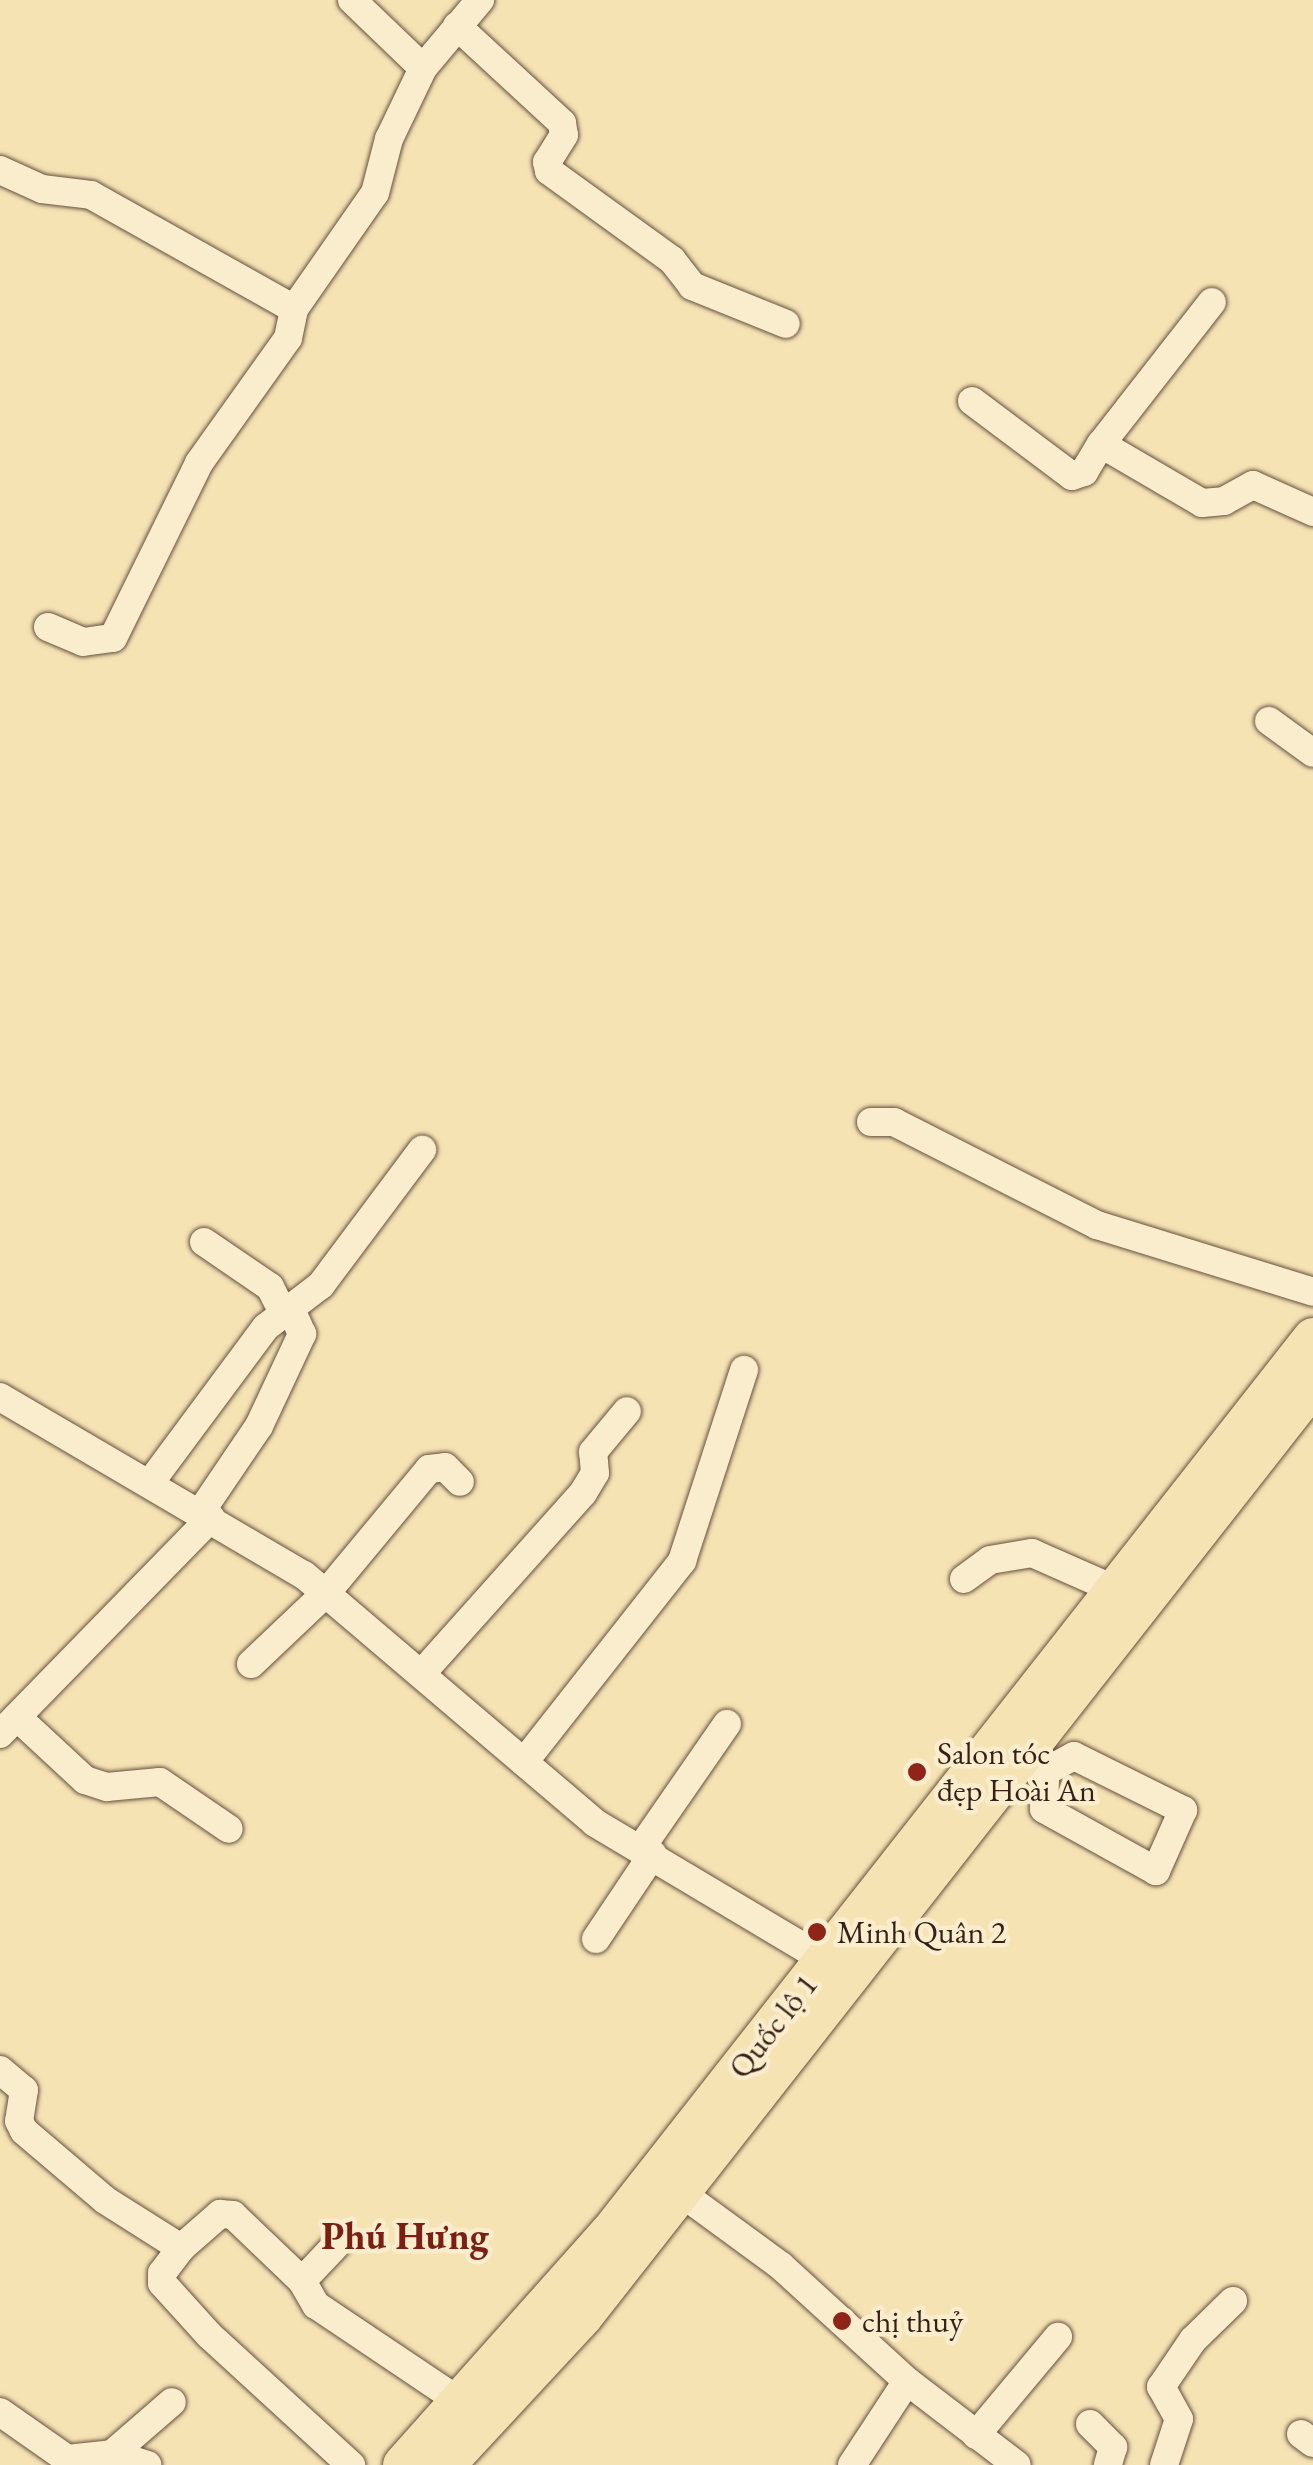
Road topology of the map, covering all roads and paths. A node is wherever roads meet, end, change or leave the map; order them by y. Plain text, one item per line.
1 (352, 0) edge
2 (480, 0) edge
3 (457, 26) junction
4 (423, 68) junction
5 (0, 170) edge
6 (1212, 302) dead end
7 (294, 309) junction
8 (786, 324) dead end
9 (972, 401) dead end
10 (1102, 444) junction
11 (1313, 512) edge
12 (48, 627) dead end
13 (1269, 721) dead end
14 (1313, 753) edge
15 (871, 1122) dead end
16 (422, 1150) dead end
17 (204, 1242) dead end
18 (1313, 1292) edge
19 (286, 1309) junction
20 (1313, 1338) edge
21 (744, 1370) dead end
22 (1313, 1385) edge
23 (0, 1397) edge
24 (627, 1412) dead end
25 (460, 1482) dead end
26 (150, 1483) junction
27 (205, 1515) junction
28 (964, 1579) dead end
29 (1116, 1590) junction
30 (327, 1592) junction
31 (251, 1664) dead end
32 (422, 1673) junction
33 (727, 1724) dead end
34 (8, 1725) edge
35 (524, 1762) junction
36 (1033, 1764) junction
37 (228, 1829) dead end
38 (647, 1851) junction
39 (596, 1938) dead end
40 (826, 1960) junction
41 (0, 2070) edge
42 (680, 2192) junction
43 (336, 2244) dead end
44 (181, 2248) junction
45 (302, 2280) junction
46 (1233, 2301) dead end
47 (1058, 2337) dead end
48 (908, 2381) junction
49 (458, 2401) junction
50 (172, 2402) dead end
51 (0, 2412) edge
52 (1090, 2424) dead end
53 (976, 2434) junction
54 (112, 2454) junction
55 (1006, 2462) edge
56 (146, 2465) edge
57 (350, 2465) edge
58 (404, 2465) edge
59 (445, 2465) edge
60 (852, 2465) edge
61 (1108, 2465) edge
62 (1164, 2465) edge

1 - 4 street
2 - 3 street
3 - 4 street
3 - 8 street
4 - 7 street
5 - 7 street
6 - 10 street
7 - 12 street
9 - 10 street
10 - 11 street
13 - 14 street
15 - 18 street
16 - 19 street
17 - 19 street
19 - 26 street
19 - 27 street
20 - 29 highway, Quốc lộ 1
21 - 35 street
22 - 36 highway, Quốc lộ 1
23 - 26 street
24 - 32 street
25 - 30 street
26 - 27 street
27 - 30 street
27 - 34 street
28 - 29 street
29 - 40 highway, Quốc lộ 1
30 - 31 street
30 - 32 street
32 - 35 street
33 - 38 street
34 - 37 street
35 - 38 street
36 - 36 street
36 - 42 highway, Quốc lộ 1
38 - 39 street
38 - 40 street
40 - 49 highway, Quốc lộ 1
41 - 44 street
42 - 48 street
42 - 59 highway, Quốc lộ 1
43 - 45 street
44 - 45 street
44 - 57 street
45 - 49 street
46 - 62 street
47 - 53 street
48 - 53 street
48 - 60 street
49 - 58 highway, Quốc lộ 1
50 - 54 street
51 - 54 street
52 - 61 street
53 - 55 street
54 - 56 street

